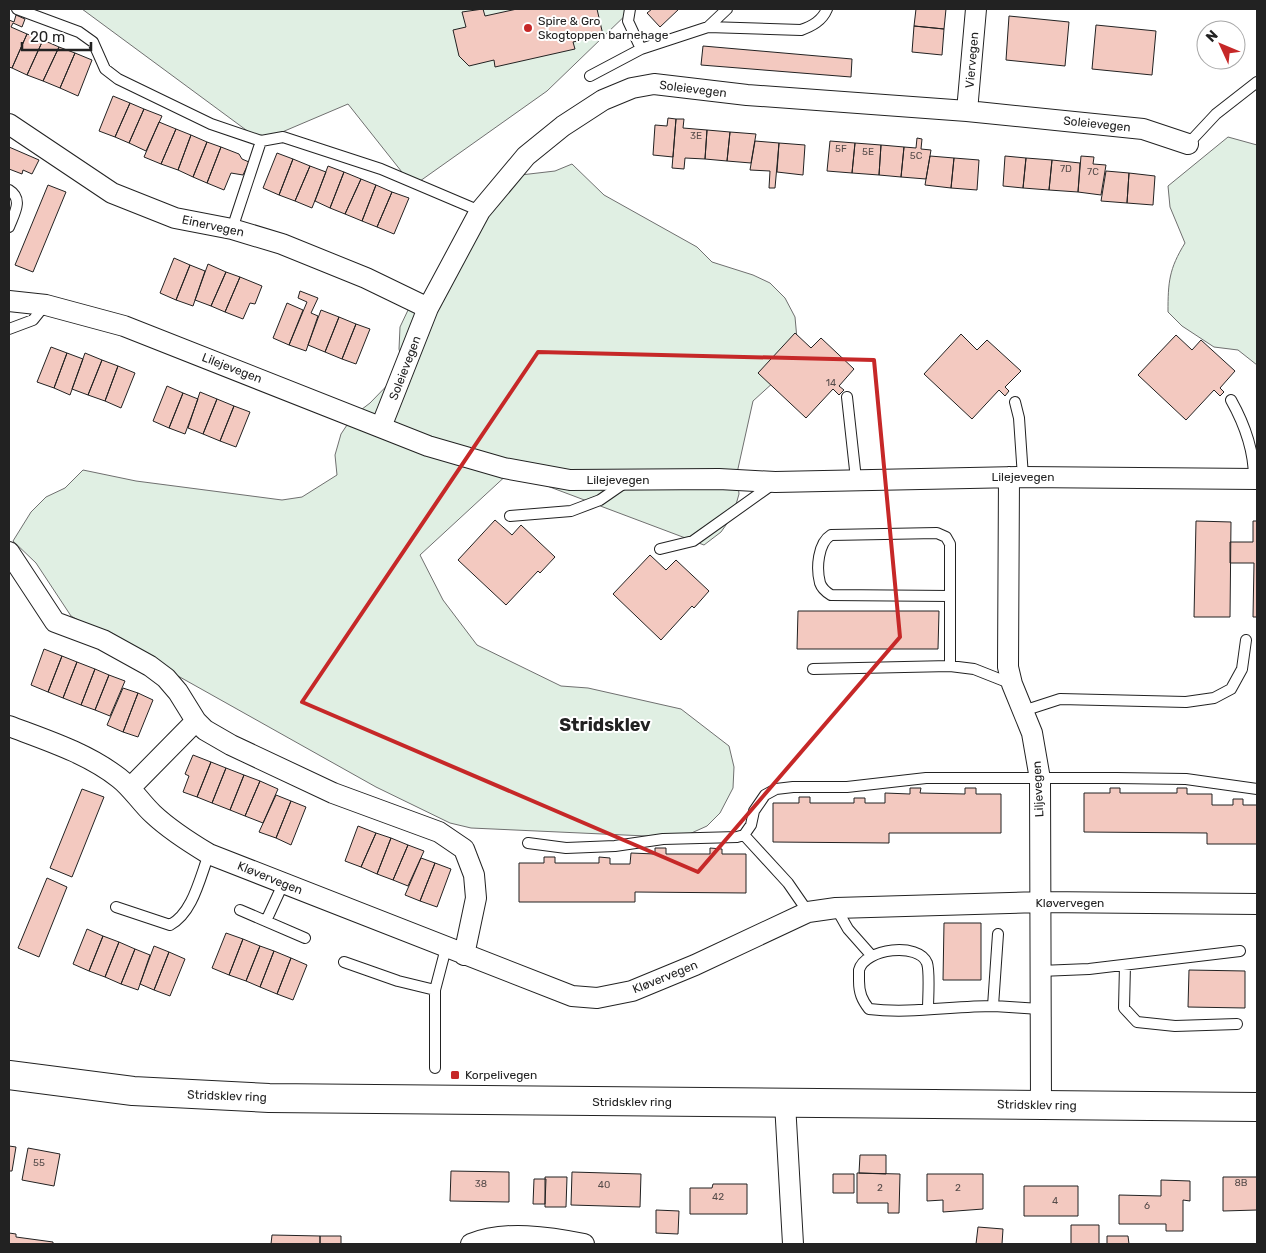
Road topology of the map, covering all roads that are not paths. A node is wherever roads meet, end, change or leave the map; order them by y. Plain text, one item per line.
1 (17, 9) edge
2 (630, 9) edge
3 (726, 9) edge
4 (827, 9) edge
5 (976, 9) edge
6 (708, 27) junction
7 (641, 49) junction
8 (590, 76) dead end
9 (1257, 82) edge
10 (967, 111) junction
11 (9, 124) edge
12 (261, 142) junction
13 (1188, 144) joint
14 (9, 190) edge
15 (480, 211) junction
16 (9, 227) edge
17 (232, 229) junction
18 (9, 301) edge
19 (46, 304) junction
20 (428, 308) junction
21 (9, 329) edge
22 (847, 398) dead end
23 (1231, 400) dead end
24 (1014, 402) dead end
25 (381, 427) junction
26 (1016, 477) junction
27 (1256, 478) edge
28 (856, 479) junction
29 (629, 480) junction
30 (776, 482) junction
31 (510, 516) dead end
32 (660, 550) dead end
33 (9, 552) edge
34 (950, 596) junction
35 (1246, 640) dead end
36 (950, 666) junction
37 (813, 669) dead end
38 (1012, 684) junction
39 (1023, 711) junction
40 (196, 721) junction
41 (9, 726) edge
42 (1040, 779) junction
43 (130, 788) junction
44 (1257, 789) edge
45 (744, 835) junction
46 (528, 843) dead end
47 (209, 854) junction
48 (283, 884) junction
49 (1040, 902) junction
50 (1257, 904) edge
51 (116, 907) dead end
52 (836, 908) junction
53 (240, 910) dead end
54 (808, 912) junction
55 (266, 922) junction
56 (998, 934) dead end
57 (305, 938) dead end
58 (1240, 951) dead end
59 (455, 952) junction
60 (871, 955) junction
61 (344, 962) dead end
62 (1125, 965) junction
63 (1040, 971) junction
64 (435, 990) junction
65 (993, 1006) junction
66 (928, 1009) junction
67 (1040, 1009) junction
68 (1238, 1024) dead end
69 (435, 1068) dead end
70 (9, 1075) edge
71 (785, 1103) junction
72 (1041, 1105) junction
73 (1257, 1107) edge
74 (472, 1244) edge
75 (584, 1244) edge
76 (793, 1244) edge

1 - 12 lane
2 - 7 lane
3 - 6 lane
4 - 6 lane
5 - 10 street, Viervegen
6 - 7 lane
7 - 8 lane
9 - 13 lane
10 - 13 street, Soleievegen
10 - 15 street, Soleievegen
11 - 17 street, Einervegen
12 - 15 lane
12 - 17 lane
14 - 16 lane
15 - 20 street, Soleievegen
17 - 20 street, Einervegen
18 - 19 street, Lilejevegen
19 - 21 lane
19 - 25 street, Lilejevegen
20 - 25 street, Soleievegen
22 - 28 lane
23 - 27 lane
24 - 26 lane
25 - 29 street, Lilejevegen
26 - 27 street, Lilejevegen
26 - 28 street, Lilejevegen
26 - 38 street, Liljevegen
28 - 30 street, Lilejevegen
29 - 30 street, Lilejevegen
29 - 31 lane
30 - 32 lane
33 - 40 street
34 - 34 lane
34 - 36 lane
35 - 39 lane
36 - 37 lane
36 - 38 lane
38 - 39 street, Liljevegen
39 - 42 street, Liljevegen
40 - 43 street
40 - 59 street
41 - 43 street, Kløvervegen
42 - 44 lane
42 - 45 lane
42 - 49 street, Liljevegen
43 - 47 street, Kløvervegen
45 - 46 lane
45 - 54 lane
47 - 48 street, Kløvervegen
47 - 51 lane
48 - 55 lane
48 - 59 street, Kløvervegen
49 - 50 street, Kløvervegen
49 - 52 street, Kløvervegen
49 - 63 street, Liljevegen
52 - 54 street, Kløvervegen
52 - 60 lane
53 - 55 lane
54 - 59 street, Kløvervegen
55 - 57 lane
56 - 65 lane
58 - 62 lane
59 - 64 lane
60 - 66 lane
60 - 66 lane
61 - 64 lane
62 - 63 lane
62 - 68 lane
63 - 67 street, Liljevegen
64 - 69 lane
65 - 66 lane
65 - 67 lane
67 - 72 street, Liljevegen
70 - 71 street, Stridsklev ring
71 - 72 street, Stridsklev ring
71 - 76 street
72 - 73 street, Stridsklev ring
74 - 75 street

